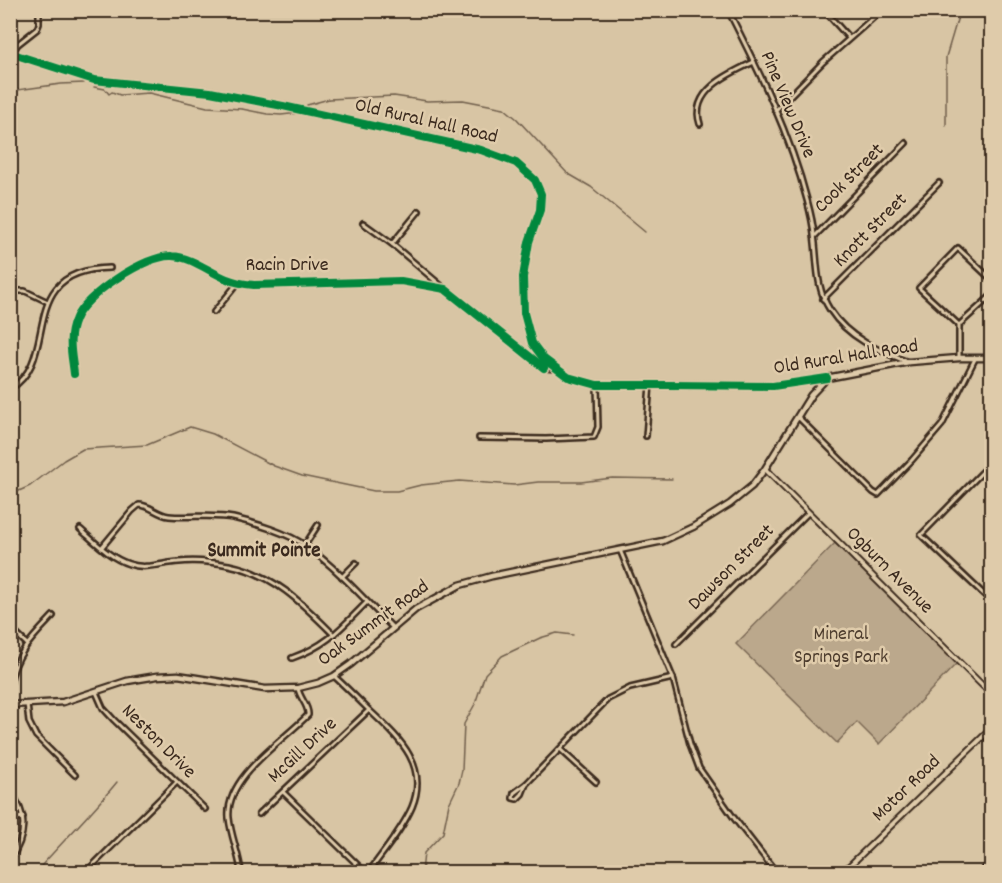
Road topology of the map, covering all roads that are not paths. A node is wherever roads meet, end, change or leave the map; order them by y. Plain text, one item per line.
1 (39, 10) edge
2 (728, 10) edge
3 (824, 10) edge
4 (882, 10) edge
5 (849, 38) junction
6 (11, 53) edge
7 (754, 62) junction
8 (775, 111) junction
9 (699, 124) dead end
10 (906, 143) dead end
11 (939, 183) dead end
12 (419, 211) dead end
13 (363, 223) dead end
14 (814, 236) junction
15 (392, 244) junction
16 (110, 268) dead end
17 (992, 280) edge
18 (238, 283) junction
19 (445, 289) junction
20 (11, 291) edge
21 (992, 295) edge
22 (823, 299) junction
23 (48, 302) junction
24 (214, 312) dead end
25 (959, 325) junction
26 (959, 358) junction
27 (992, 358) edge
28 (975, 359) junction
29 (909, 362) junction
30 (556, 369) junction
31 (74, 374) dead end
32 (827, 378) junction
33 (650, 384) junction
34 (597, 385) junction
35 (10, 389) edge
36 (798, 417) junction
37 (646, 436) dead end
38 (479, 438) dead end
39 (990, 466) edge
40 (765, 469) junction
41 (808, 513) junction
42 (318, 525) dead end
43 (80, 530) dead end
44 (305, 545) junction
45 (102, 547) junction
46 (620, 550) junction
47 (356, 563) dead end
48 (342, 577) junction
49 (367, 602) junction
50 (992, 602) edge
51 (53, 616) dead end
52 (10, 628) edge
53 (393, 628) junction
54 (334, 635) junction
55 (27, 644) junction
56 (676, 644) dead end
57 (292, 658) dead end
58 (334, 676) junction
59 (673, 678) junction
60 (10, 684) edge
61 (298, 688) junction
62 (96, 692) junction
63 (992, 694) edge
64 (10, 705) edge
65 (27, 705) junction
66 (369, 710) junction
67 (992, 728) edge
68 (560, 749) junction
69 (75, 776) dead end
70 (177, 782) junction
71 (596, 782) dead end
72 (526, 784) junction
73 (10, 792) edge
74 (282, 792) junction
75 (205, 809) dead end
76 (259, 814) dead end
77 (23, 816) junction
78 (10, 819) edge
79 (10, 860) edge
80 (992, 861) edge
81 (983, 870) dead end
82 (86, 873) edge
83 (241, 873) edge
84 (367, 873) edge
85 (776, 873) edge
86 (843, 873) edge

1 - 6 street
2 - 7 street, Pine View Drive
3 - 5 street
4 - 5 street
5 - 8 street
6 - 30 street, Old Rural Hall Road
7 - 8 street, Pine View Drive
7 - 9 street
8 - 14 street, Pine View Drive
10 - 14 street, Cook Street
11 - 22 street, Knott Street
12 - 15 street
13 - 15 street
14 - 22 street, Pine View Drive
15 - 19 street
16 - 23 street
17 - 25 street
18 - 19 street, Racin Drive
18 - 24 street
18 - 31 street, Racin Drive
19 - 30 street, Racin Drive
20 - 23 street
21 - 25 street
22 - 29 street
23 - 35 street
25 - 26 street
26 - 28 main road, Old Rural Hall Road
26 - 29 main road, Old Rural Hall Road
27 - 28 main road, Old Rural Hall Road
28 - 36 street
29 - 32 main road, Old Rural Hall Road
30 - 34 street, Old Rural Hall Road
32 - 33 street, Old Rural Hall Road
32 - 36 main road, Oak Summit Road
33 - 34 street, Old Rural Hall Road
33 - 37 street
34 - 38 street
36 - 40 main road, Oak Summit Road
39 - 50 street
40 - 41 street, Ogburn Avenue
40 - 46 main road, Oak Summit Road
41 - 56 street, Dawson Street
41 - 63 street, Ogburn Avenue
42 - 44 street
43 - 45 street
44 - 45 street
44 - 48 street
45 - 54 street
46 - 53 main road, Oak Summit Road
46 - 59 street
47 - 48 street
48 - 49 street
49 - 53 street
49 - 54 street
51 - 55 street
52 - 55 street
53 - 58 main road, Oak Summit Road
54 - 57 street
55 - 60 street
58 - 61 main road, Oak Summit Road
58 - 66 street
59 - 68 street
59 - 85 street
61 - 62 main road, Oak Summit Road
61 - 83 street
62 - 65 main road, Oak Summit Road
62 - 70 street, Neston Drive
64 - 65 main road, Oak Summit Road
65 - 69 street
66 - 74 street, McGill Drive
66 - 84 street
67 - 86 street, Motor Road
68 - 71 street
68 - 72 street
70 - 75 street, Neston Drive
70 - 82 street
72 - 72 street
73 - 77 street
74 - 76 street, McGill Drive
74 - 84 street
77 - 78 street
77 - 79 street
80 - 81 street

